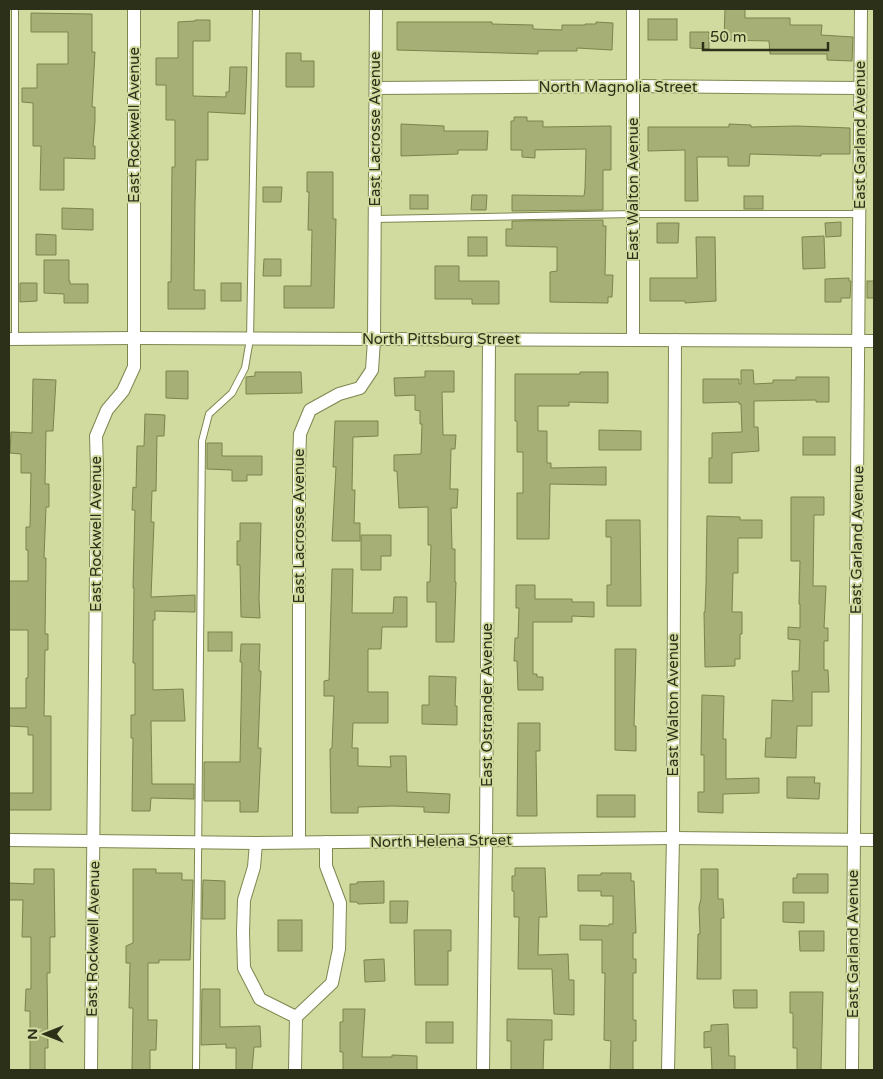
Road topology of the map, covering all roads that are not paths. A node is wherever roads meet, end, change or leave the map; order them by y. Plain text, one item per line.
1 (15, 9) edge
2 (134, 9) edge
3 (256, 9) edge
4 (376, 9) edge
5 (633, 9) edge
6 (861, 9) edge
7 (633, 86) junction
8 (376, 88) junction
9 (860, 88) junction
10 (633, 214) junction
11 (860, 214) junction
12 (375, 219) junction
13 (134, 338) junction
14 (12, 339) edge
15 (250, 339) junction
16 (374, 340) junction
17 (489, 340) junction
18 (633, 340) junction
19 (675, 340) junction
20 (859, 341) junction
21 (874, 341) edge
22 (673, 838) junction
23 (9, 840) edge
24 (486, 840) junction
25 (854, 840) junction
26 (874, 840) edge
27 (94, 842) junction
28 (299, 842) junction
29 (326, 842) junction
30 (198, 843) junction
31 (256, 843) junction
32 (296, 1016) junction
33 (91, 1070) edge
34 (196, 1070) edge
35 (295, 1070) edge
36 (482, 1070) edge
37 (668, 1070) edge
38 (852, 1070) edge

1 - 14 lane
2 - 13 street, East Rockwell Avenue
3 - 15 lane
4 - 8 street, East Lacrosse Avenue
5 - 7 street, East Walton Avenue
6 - 9 street, East Garland Avenue
7 - 8 street, North Magnolia Street
7 - 9 street, North Magnolia Street
7 - 10 street, East Walton Avenue
8 - 12 street, East Lacrosse Avenue
9 - 11 street, East Garland Avenue
10 - 11 lane
10 - 12 lane
10 - 18 street, East Walton Avenue
11 - 20 street, East Garland Avenue
12 - 16 street, East Lacrosse Avenue
13 - 14 street, North Pittsburg Street
13 - 15 street, North Pittsburg Street
13 - 27 street, East Rockwell Avenue
15 - 16 street, North Pittsburg Street
15 - 30 lane
16 - 17 street, North Pittsburg Street
16 - 28 street, East Lacrosse Avenue
17 - 18 street, North Pittsburg Street
17 - 24 street, East Ostrander Avenue
18 - 19 street, North Pittsburg Street
19 - 20 street, North Pittsburg Street
19 - 22 street, East Walton Avenue
20 - 21 street, North Pittsburg Street
20 - 25 street, East Garland Avenue
22 - 24 street, North Helena Street
22 - 25 street, North Helena Street
22 - 37 street, East Walton Avenue
23 - 27 street, North Helena Street
24 - 29 street, North Helena Street
24 - 36 street, East Ostrander Avenue
25 - 26 street, North Helena Street
25 - 38 street, East Garland Avenue
27 - 30 street, North Helena Street
27 - 33 street, East Rockwell Avenue
28 - 29 street, North Helena Street
28 - 31 street, North Helena Street
29 - 32 street
30 - 31 street, North Helena Street
30 - 34 lane
31 - 32 street
32 - 35 street

